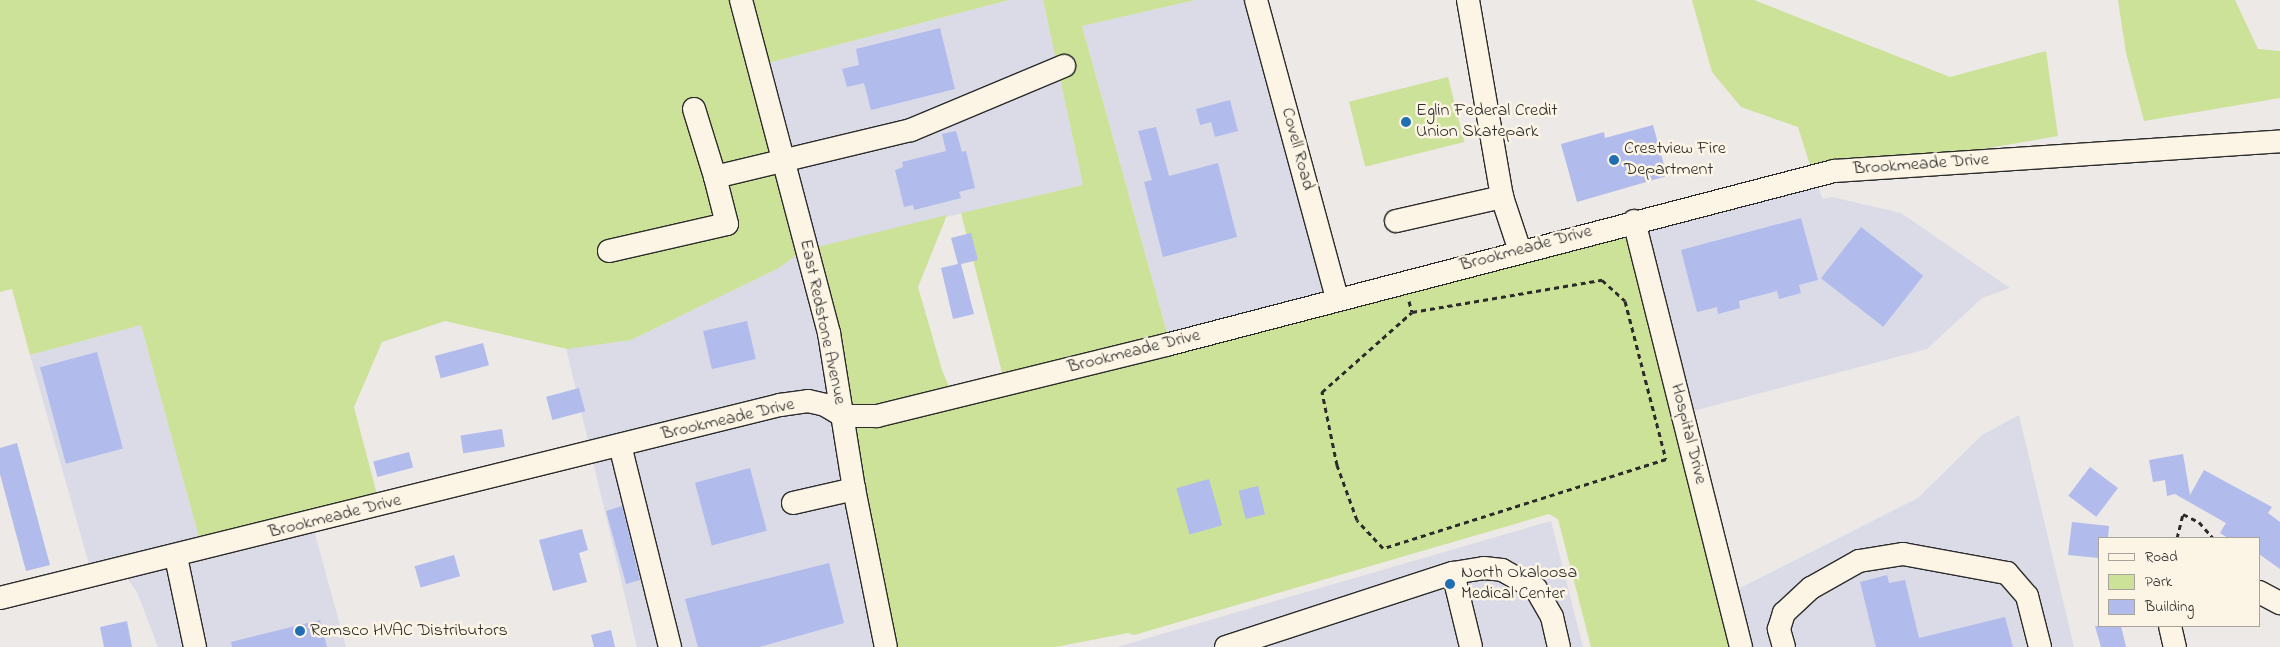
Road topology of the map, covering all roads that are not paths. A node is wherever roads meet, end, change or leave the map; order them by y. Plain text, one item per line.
1 (741, 0) edge
2 (1256, 0) edge
3 (1468, 0) edge
4 (1064, 66) dead end
5 (694, 109) dead end
6 (2280, 141) edge
7 (784, 160) junction
8 (715, 178) junction
9 (1502, 197) junction
10 (1396, 221) dead end
11 (1634, 221) junction
12 (1520, 251) junction
13 (609, 252) dead end
14 (1337, 299) junction
15 (843, 416) junction
16 (620, 446) junction
17 (854, 489) junction
18 (793, 503) dead end
19 (176, 556) junction
20 (1453, 573) junction
21 (2260, 593) edge
22 (0, 598) edge
23 (2280, 603) edge
24 (2170, 627) edge
25 (195, 647) edge
26 (670, 647) edge
27 (886, 647) edge
28 (1226, 647) edge
29 (1471, 647) edge
30 (1559, 647) edge
31 (1741, 647) edge
32 (1784, 647) edge
33 (2040, 647) edge
34 (2175, 647) edge

1 - 7 street, East Redstone Avenue
2 - 14 street, Covell Road
3 - 9 street
4 - 7 street
5 - 8 street
6 - 11 street, Brookmeade Drive
7 - 8 street
7 - 15 street, East Redstone Avenue
8 - 13 street
9 - 10 street
9 - 12 street
11 - 12 street, Brookmeade Drive
11 - 31 street, Hospital Drive
12 - 14 street, Brookmeade Drive
14 - 15 street, Brookmeade Drive
15 - 16 street, Brookmeade Drive
15 - 17 street, East Redstone Avenue
16 - 19 street, Brookmeade Drive
16 - 26 street
17 - 18 street
17 - 27 street, East Redstone Avenue
19 - 22 street, Brookmeade Drive
19 - 25 street
20 - 28 street
20 - 29 street
20 - 30 street
21 - 23 street
24 - 34 street
32 - 33 street

